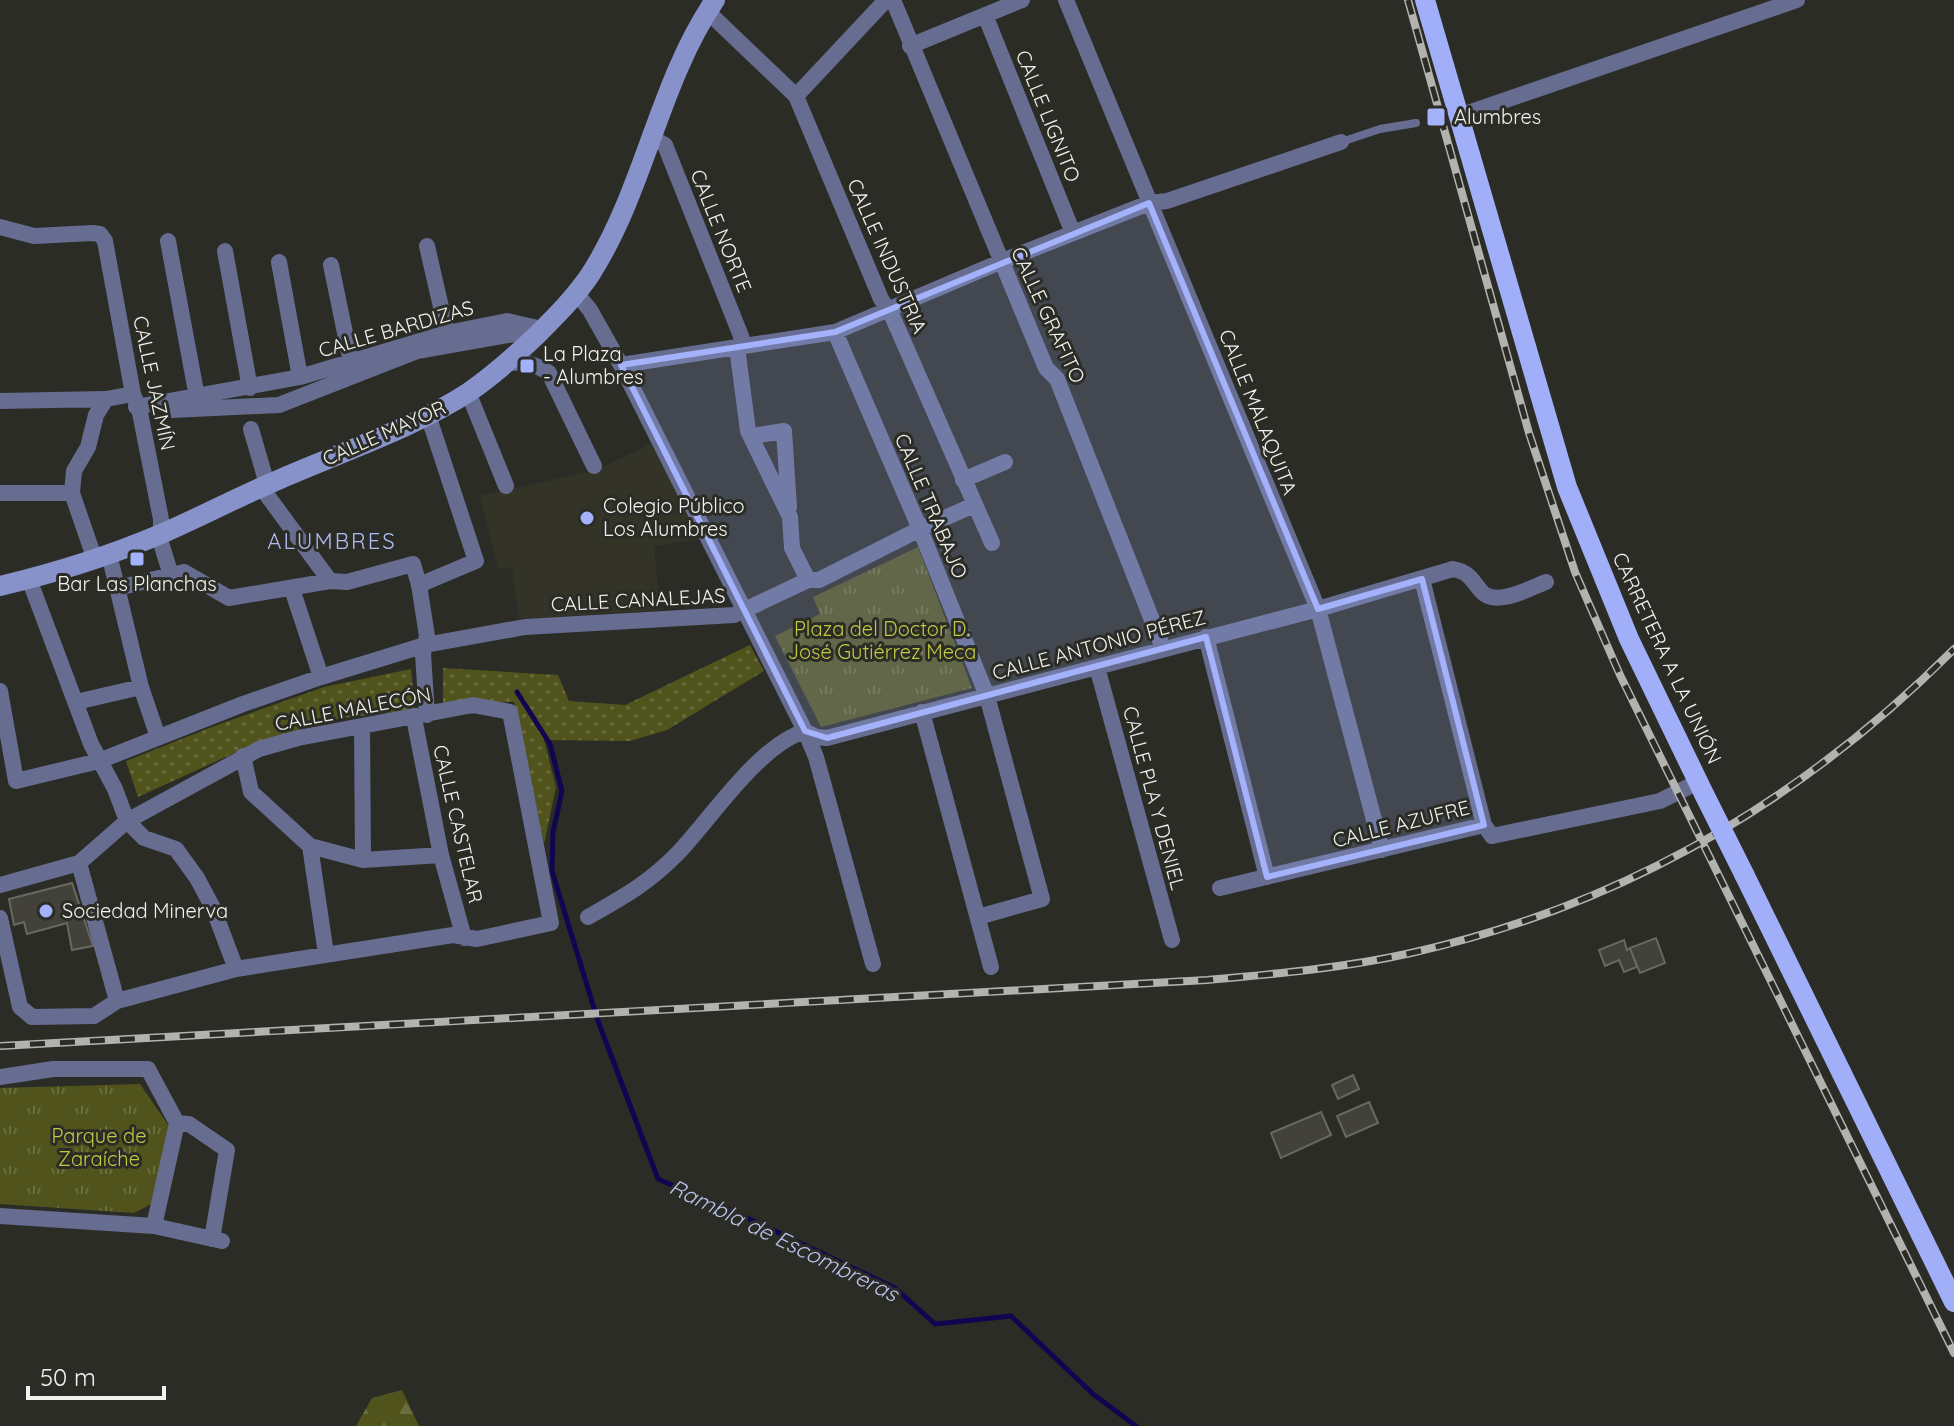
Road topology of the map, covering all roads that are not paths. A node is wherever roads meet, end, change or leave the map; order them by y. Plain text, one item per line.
1 (886, 0) edge
2 (893, 0) edge
3 (1022, 0) edge
4 (1066, 0) edge
5 (1425, 0) edge
6 (1797, 0) edge
7 (711, 6) edge
8 (985, 15) junction
9 (910, 46) junction
10 (796, 96) junction
11 (1459, 116) junction
12 (1416, 123) dead end
13 (652, 138) junction
14 (1341, 142) joint
15 (1149, 203) junction
16 (0, 227) edge
17 (1073, 233) junction
18 (168, 241) dead end
19 (427, 246) dead end
20 (225, 251) dead end
21 (279, 262) dead end
22 (1000, 262) junction
23 (331, 265) dead end
24 (577, 294) junction
25 (888, 310) junction
26 (542, 329) junction
27 (835, 332) junction
28 (447, 333) junction
29 (740, 347) junction
30 (351, 362) junction
31 (507, 363) junction
32 (621, 365) junction
33 (300, 377) junction
34 (250, 388) junction
35 (468, 392) junction
36 (197, 397) junction
37 (106, 399) junction
38 (0, 401) edge
39 (137, 405) junction
40 (428, 415) junction
41 (251, 429) dead end
42 (751, 436) junction
43 (1005, 462) dead end
44 (594, 466) dead end
45 (963, 480) junction
46 (264, 486) junction
47 (506, 486) dead end
48 (0, 493) edge
49 (72, 493) junction
50 (974, 505) junction
51 (790, 517) junction
52 (920, 529) junction
53 (161, 533) junction
54 (992, 543) dead end
55 (102, 557) junction
56 (171, 575) junction
57 (29, 579) junction
58 (1422, 579) junction
59 (808, 580) junction
60 (330, 581) junction
61 (1546, 582) dead end
62 (419, 585) junction
63 (0, 586) edge
64 (118, 588) junction
65 (292, 589) junction
66 (1318, 609) junction
67 (745, 612) junction
68 (1206, 637) junction
69 (425, 645) junction
70 (1163, 648) junction
71 (1097, 667) junction
72 (321, 677) junction
73 (141, 687) junction
74 (0, 691) edge
75 (987, 696) junction
76 (76, 702) junction
77 (922, 712) junction
78 (420, 717) junction
79 (362, 726) junction
80 (805, 731) junction
81 (158, 737) junction
82 (243, 756) junction
83 (99, 761) junction
84 (10, 771) edge
85 (1701, 788) junction
86 (127, 821) junction
87 (1484, 825) junction
88 (310, 846) junction
89 (1382, 850) junction
90 (441, 855) junction
91 (363, 860) junction
92 (79, 863) junction
93 (1267, 877) junction
94 (0, 885) edge
95 (1220, 888) dead end
96 (588, 917) dead end
97 (978, 917) junction
98 (0, 918) edge
99 (464, 938) junction
100 (1172, 940) dead end
101 (326, 954) junction
102 (873, 964) dead end
103 (991, 967) dead end
104 (236, 969) junction
105 (117, 1001) junction
106 (0, 1077) edge
107 (177, 1123) junction
108 (0, 1216) edge
109 (154, 1226) junction
110 (1954, 1302) edge

1 - 10 street
2 - 9 street, CALLE GRAFITO
3 - 8 street
4 - 15 street, CALLE MALAQUITA
5 - 11 main road, CARRETERA A LA UNIÓN
6 - 11 street
7 - 10 street, CALLE INDUSTRIA
7 - 13 street, CALLE MAYOR
8 - 9 street
8 - 17 street, CALLE LIGNITO
9 - 22 street, CALLE GRAFITO
10 - 25 street, CALLE INDUSTRIA
11 - 85 main road, CARRETERA A LA UNIÓN
12 - 14 lane
13 - 24 street, CALLE MAYOR
13 - 29 street, CALLE NORTE
14 - 15 street
15 - 17 street
15 - 66 street, CALLE MALAQUITA
16 - 39 street, CALLE JAZMÍN
17 - 22 street
18 - 36 street
19 - 28 street
20 - 34 street
21 - 33 street
22 - 25 street
22 - 70 street, CALLE GRAFITO
23 - 30 street
24 - 26 street, CALLE MAYOR
24 - 32 street
25 - 27 street
25 - 45 street, CALLE INDUSTRIA
26 - 28 street, CALLE BARDIZAS
26 - 31 street, CALLE MAYOR
26 - 39 street, CALLE BARDIZAS
27 - 29 street
27 - 52 street, CALLE TRABAJO
28 - 30 street, CALLE BARDIZAS
29 - 32 street
29 - 42 street, CALLE NORTE
30 - 33 street, CALLE BARDIZAS
31 - 35 street, CALLE MAYOR
31 - 44 street
32 - 67 street
33 - 34 street, CALLE BARDIZAS
34 - 36 street, CALLE BARDIZAS
35 - 40 street, CALLE MAYOR
35 - 47 street
36 - 39 street, CALLE BARDIZAS
37 - 38 street, CALLE BARDIZAS
37 - 39 street, CALLE BARDIZAS
37 - 49 street
39 - 53 street, CALLE JAZMÍN
40 - 46 street, CALLE MAYOR
40 - 62 street
41 - 46 street
42 - 51 street, CALLE NORTE
42 - 51 street
43 - 45 street
45 - 50 street, CALLE INDUSTRIA
46 - 53 street, CALLE MAYOR
46 - 60 street
48 - 49 street
49 - 55 street
50 - 52 street, CALLE CANALEJAS
50 - 54 street, CALLE INDUSTRIA
51 - 59 street
52 - 59 street, CALLE CANALEJAS
52 - 75 street, CALLE TRABAJO
53 - 55 street, CALLE MAYOR
53 - 56 street, CALLE JAZMÍN
55 - 57 street, CALLE MAYOR
55 - 64 street
56 - 64 street
56 - 65 street
57 - 63 street, CALLE MAYOR
57 - 76 street
58 - 61 street, CALLE ANTONIO PÉREZ
58 - 66 street, CALLE ANTONIO PÉREZ
58 - 87 street, CALLE AZUFRE
59 - 67 street, CALLE CANALEJAS
60 - 62 street
60 - 65 street
62 - 69 street, CALLE CASTELAR
64 - 73 street
65 - 72 street
66 - 68 street, CALLE ANTONIO PÉREZ
66 - 89 street, CALLE MALAQUITA
67 - 69 street, CALLE CANALEJAS
67 - 80 street
68 - 70 street, CALLE ANTONIO PÉREZ
68 - 93 street
69 - 72 street, CALLE MALECÓN
69 - 78 street, CALLE CASTELAR
70 - 71 street, CALLE ANTONIO PÉREZ
71 - 75 street, CALLE ANTONIO PÉREZ
71 - 100 street, CALLE PLA Y DENIEL
72 - 81 street, CALLE MALECÓN
73 - 76 street
73 - 81 street
74 - 84 street
75 - 77 street, CALLE ANTONIO PÉREZ
75 - 97 street, CALLE TRABAJO
76 - 83 street
77 - 80 street, CALLE ANTONIO PÉREZ
77 - 97 street
78 - 79 street, CALLE MALECÓN
78 - 90 street, CALLE CASTELAR
78 - 99 street, CALLE MALECÓN
79 - 82 street, CALLE MALECÓN
79 - 91 street
80 - 96 street
80 - 102 street
81 - 83 street, CALLE MALECÓN
82 - 86 street, CALLE MALECÓN
82 - 88 street
83 - 84 street, CALLE MALECÓN
83 - 86 street
85 - 87 street
85 - 110 main road, CARRETERA A LA UNIÓN, bridge
86 - 92 street, CALLE MALECÓN
86 - 104 street
87 - 89 street, CALLE AZUFRE
88 - 91 street
88 - 101 street
89 - 93 street, CALLE AZUFRE
90 - 91 street
90 - 99 street, CALLE CASTELAR
92 - 94 street, CALLE MALECÓN
92 - 105 street
93 - 95 street, CALLE AZUFRE
97 - 103 street
98 - 105 street
99 - 101 street
101 - 104 street
104 - 105 street
106 - 107 street
107 - 109 street
107 - 109 street
108 - 109 street

